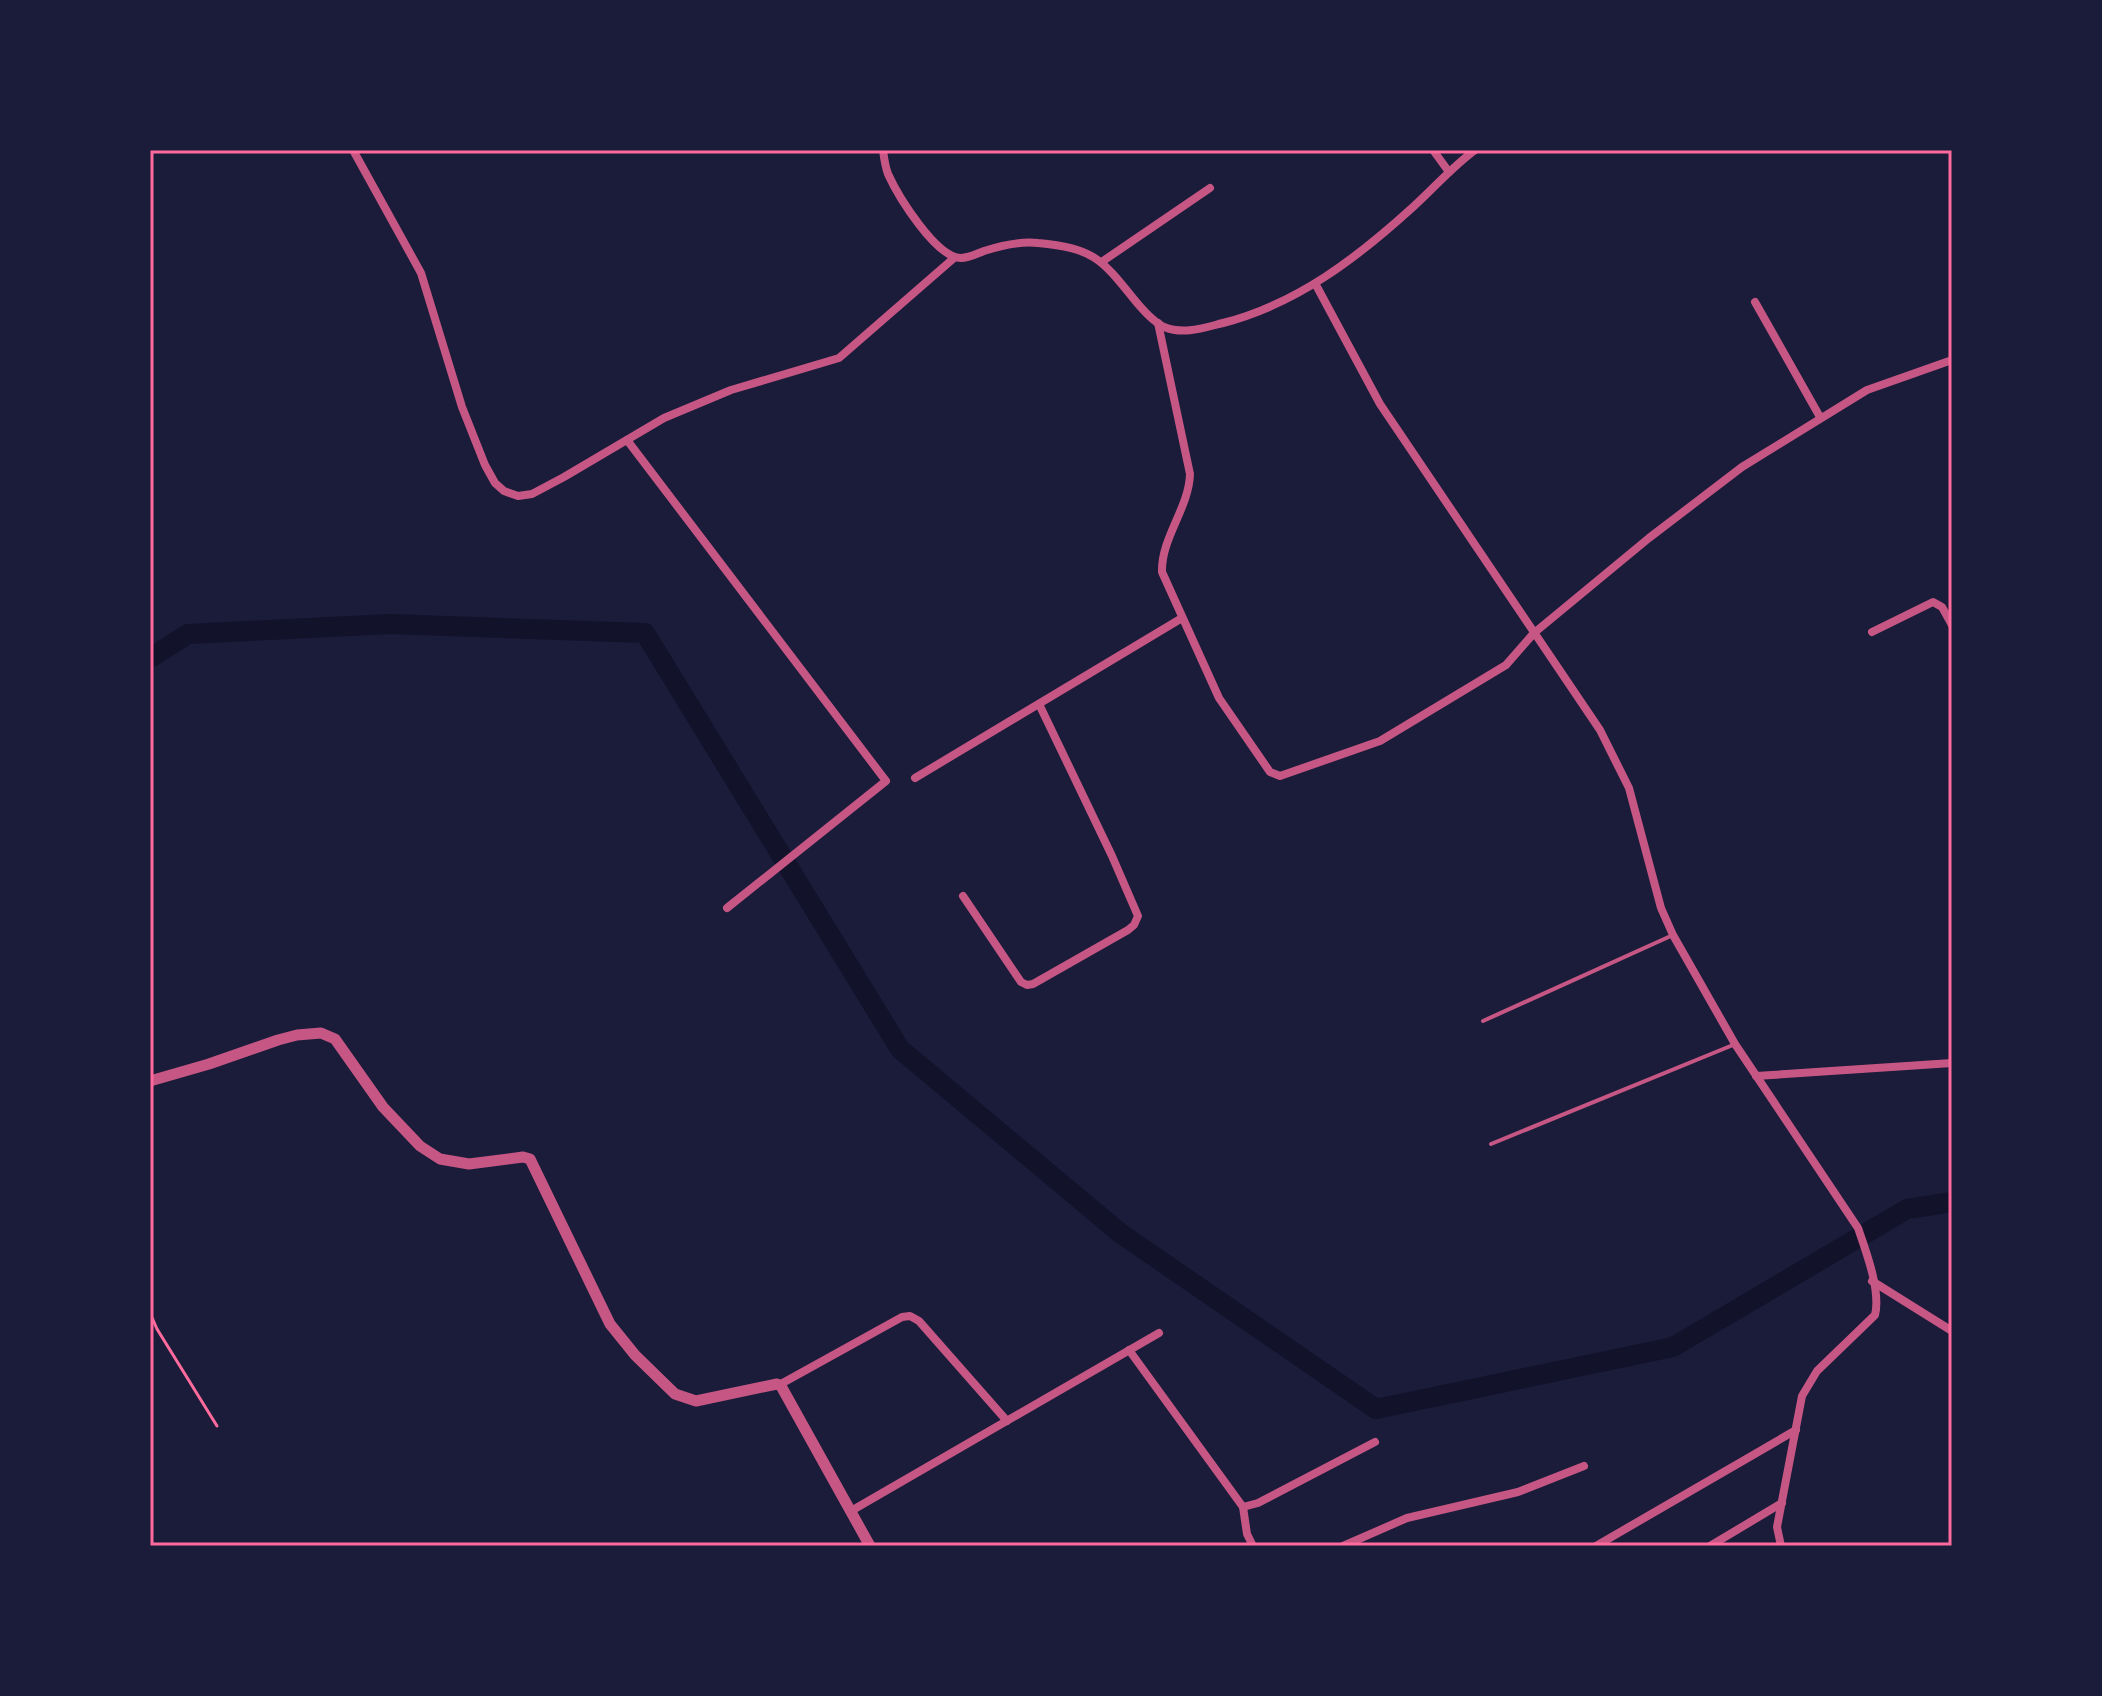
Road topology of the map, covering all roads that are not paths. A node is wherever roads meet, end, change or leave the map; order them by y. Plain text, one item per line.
1 (353, 150) edge
2 (883, 150) edge
3 (1433, 150) edge
4 (1475, 150) edge
5 (1449, 172) junction
6 (1210, 188) dead end
7 (954, 258) junction
8 (1103, 261) junction
9 (1316, 285) junction
10 (1755, 302) dead end
11 (1158, 323) junction
12 (1952, 360) edge
13 (1820, 417) junction
14 (627, 440) junction
15 (1182, 618) junction
16 (1952, 625) edge
17 (1872, 632) dead end
18 (1534, 633) junction
19 (1039, 704) junction
20 (915, 778) dead end
21 (963, 896) dead end
22 (727, 908) dead end
23 (1673, 935) junction
24 (1483, 1021) dead end
25 (1735, 1044) junction
26 (1952, 1063) edge
27 (1756, 1076) junction
28 (150, 1081) edge
29 (1491, 1144) dead end
30 (1872, 1281) junction
31 (1952, 1331) edge
32 (1159, 1333) dead end
33 (1129, 1350) junction
34 (779, 1385) junction
35 (1007, 1421) junction
36 (1796, 1430) junction
37 (1375, 1442) dead end
38 (1584, 1466) dead end
39 (1782, 1503) junction
40 (1243, 1507) junction
41 (851, 1511) junction
42 (870, 1546) edge
43 (1253, 1546) edge
44 (1343, 1546) edge
45 (1596, 1546) edge
46 (1710, 1546) edge
47 (1781, 1546) edge

1 - 14 street
2 - 7 street
3 - 5 street
4 - 5 street
5 - 9 street
6 - 8 street
7 - 8 street
7 - 14 street
8 - 11 street
9 - 11 street
9 - 18 street
10 - 13 street
11 - 15 street
12 - 13 street
13 - 18 street
14 - 22 street
15 - 18 street
15 - 19 street
16 - 17 street
18 - 23 street
19 - 20 street
19 - 21 street
23 - 24 lane
23 - 25 street
25 - 27 street
25 - 29 lane
26 - 27 street
27 - 30 street
28 - 34 street
30 - 31 street
30 - 36 street
32 - 33 street
33 - 35 street
33 - 40 street
34 - 35 street
34 - 41 street
35 - 41 street
36 - 39 street
36 - 45 street
37 - 40 street
38 - 44 street
39 - 46 street
39 - 47 street
40 - 43 street
41 - 42 street

